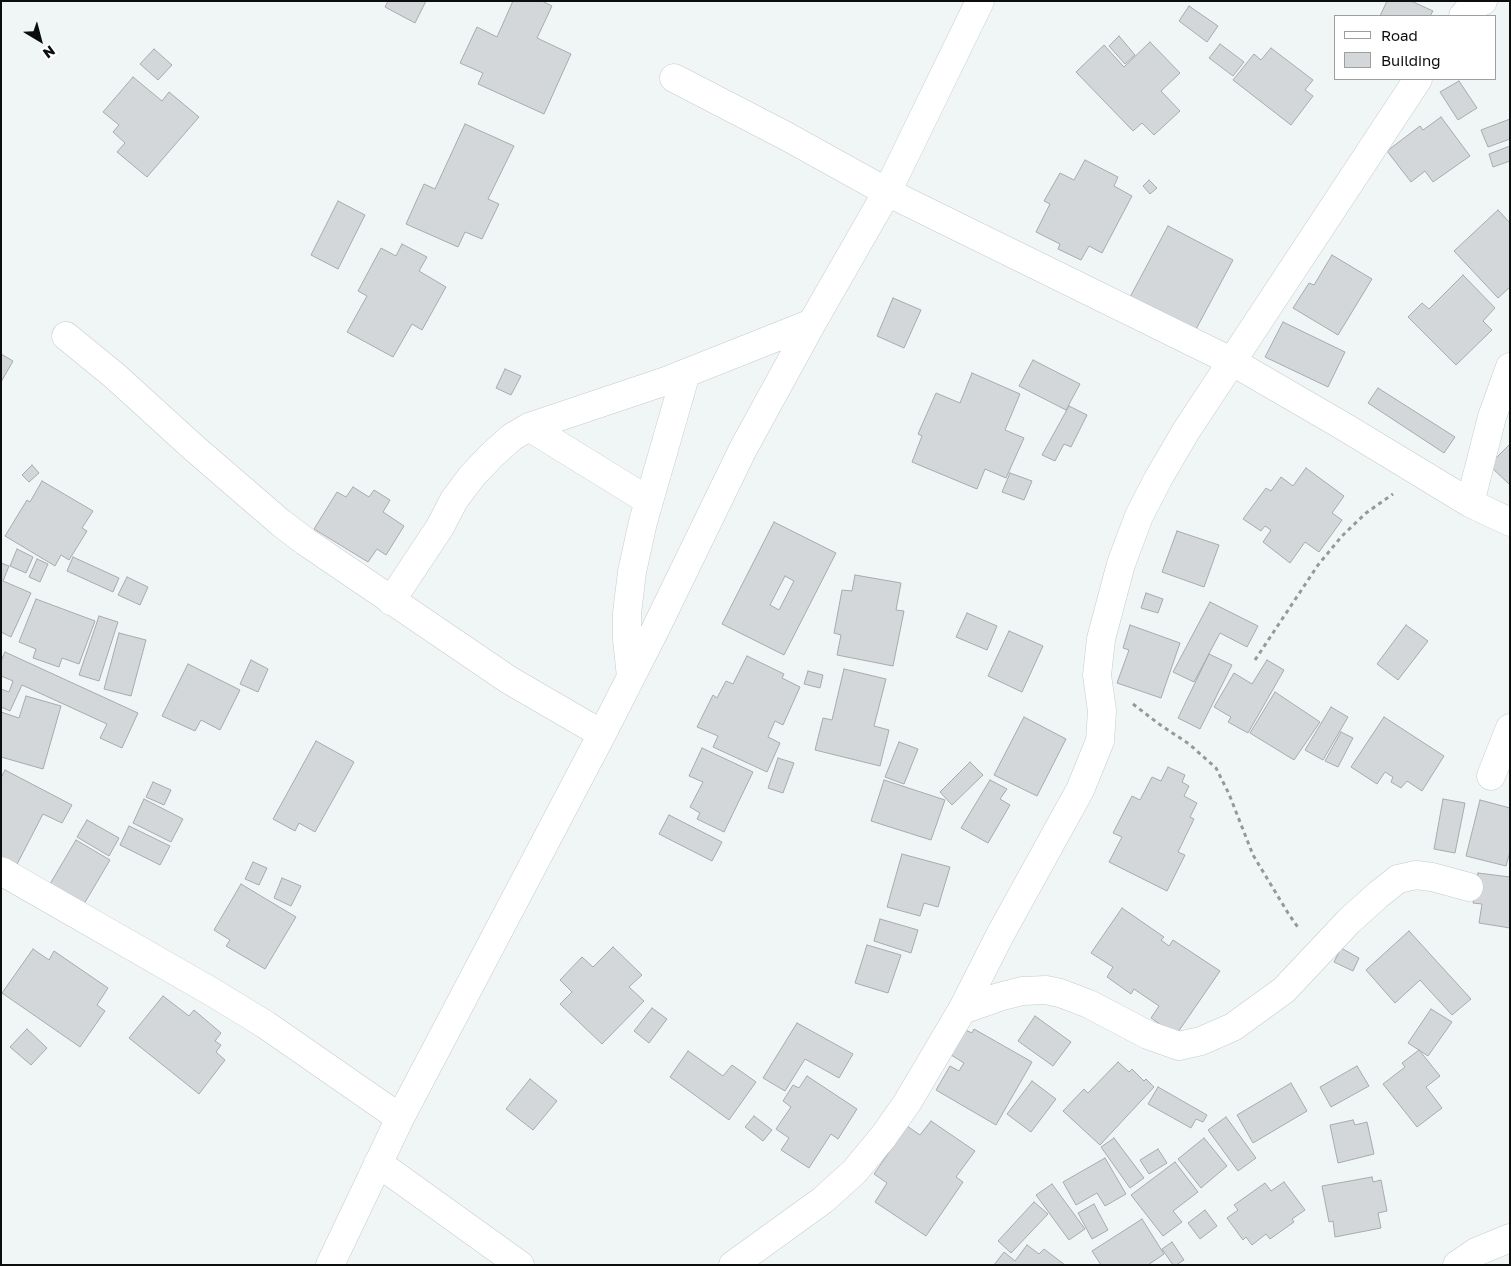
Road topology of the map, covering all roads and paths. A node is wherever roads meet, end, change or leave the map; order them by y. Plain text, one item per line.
1 (980, 1) edge
2 (1483, 1) edge
3 (1464, 15) edge
4 (674, 78) dead end
5 (1417, 80) edge
6 (887, 192) junction
7 (812, 322) junction
8 (66, 336) dead end
9 (1231, 361) junction
10 (1510, 367) edge
11 (686, 373) junction
12 (529, 427) junction
13 (1426, 476) junction
14 (649, 501) junction
15 (1470, 503) junction
16 (1510, 522) edge
17 (391, 601) junction
18 (1255, 660) dead end
19 (1097, 675) junction
20 (631, 677) junction
21 (1510, 728) edge
22 (602, 734) junction
23 (1491, 776) dead end
24 (1, 871) edge
25 (1469, 887) dead end
26 (1320, 951) junction
27 (962, 1010) junction
28 (400, 1118) junction
29 (378, 1163) junction
30 (1510, 1238) edge
31 (330, 1265) edge
32 (520, 1265) edge
33 (733, 1265) edge
34 (1456, 1265) edge

1 - 6 street
2 - 3 street
4 - 6 street
5 - 9 street
6 - 7 street
6 - 9 street
7 - 11 street
7 - 20 street
8 - 17 street
9 - 13 street
9 - 19 street
10 - 15 street
11 - 12 street
11 - 14 street
12 - 14 street
12 - 17 street
13 - 15 street
13 - 18 path
14 - 20 street
15 - 16 street
17 - 22 street
19 - 26 path
19 - 27 street
20 - 22 street
21 - 23 street
22 - 28 street
24 - 28 street
25 - 26 street
26 - 27 street
27 - 33 street
28 - 29 street
29 - 31 street
29 - 32 street
30 - 34 street

